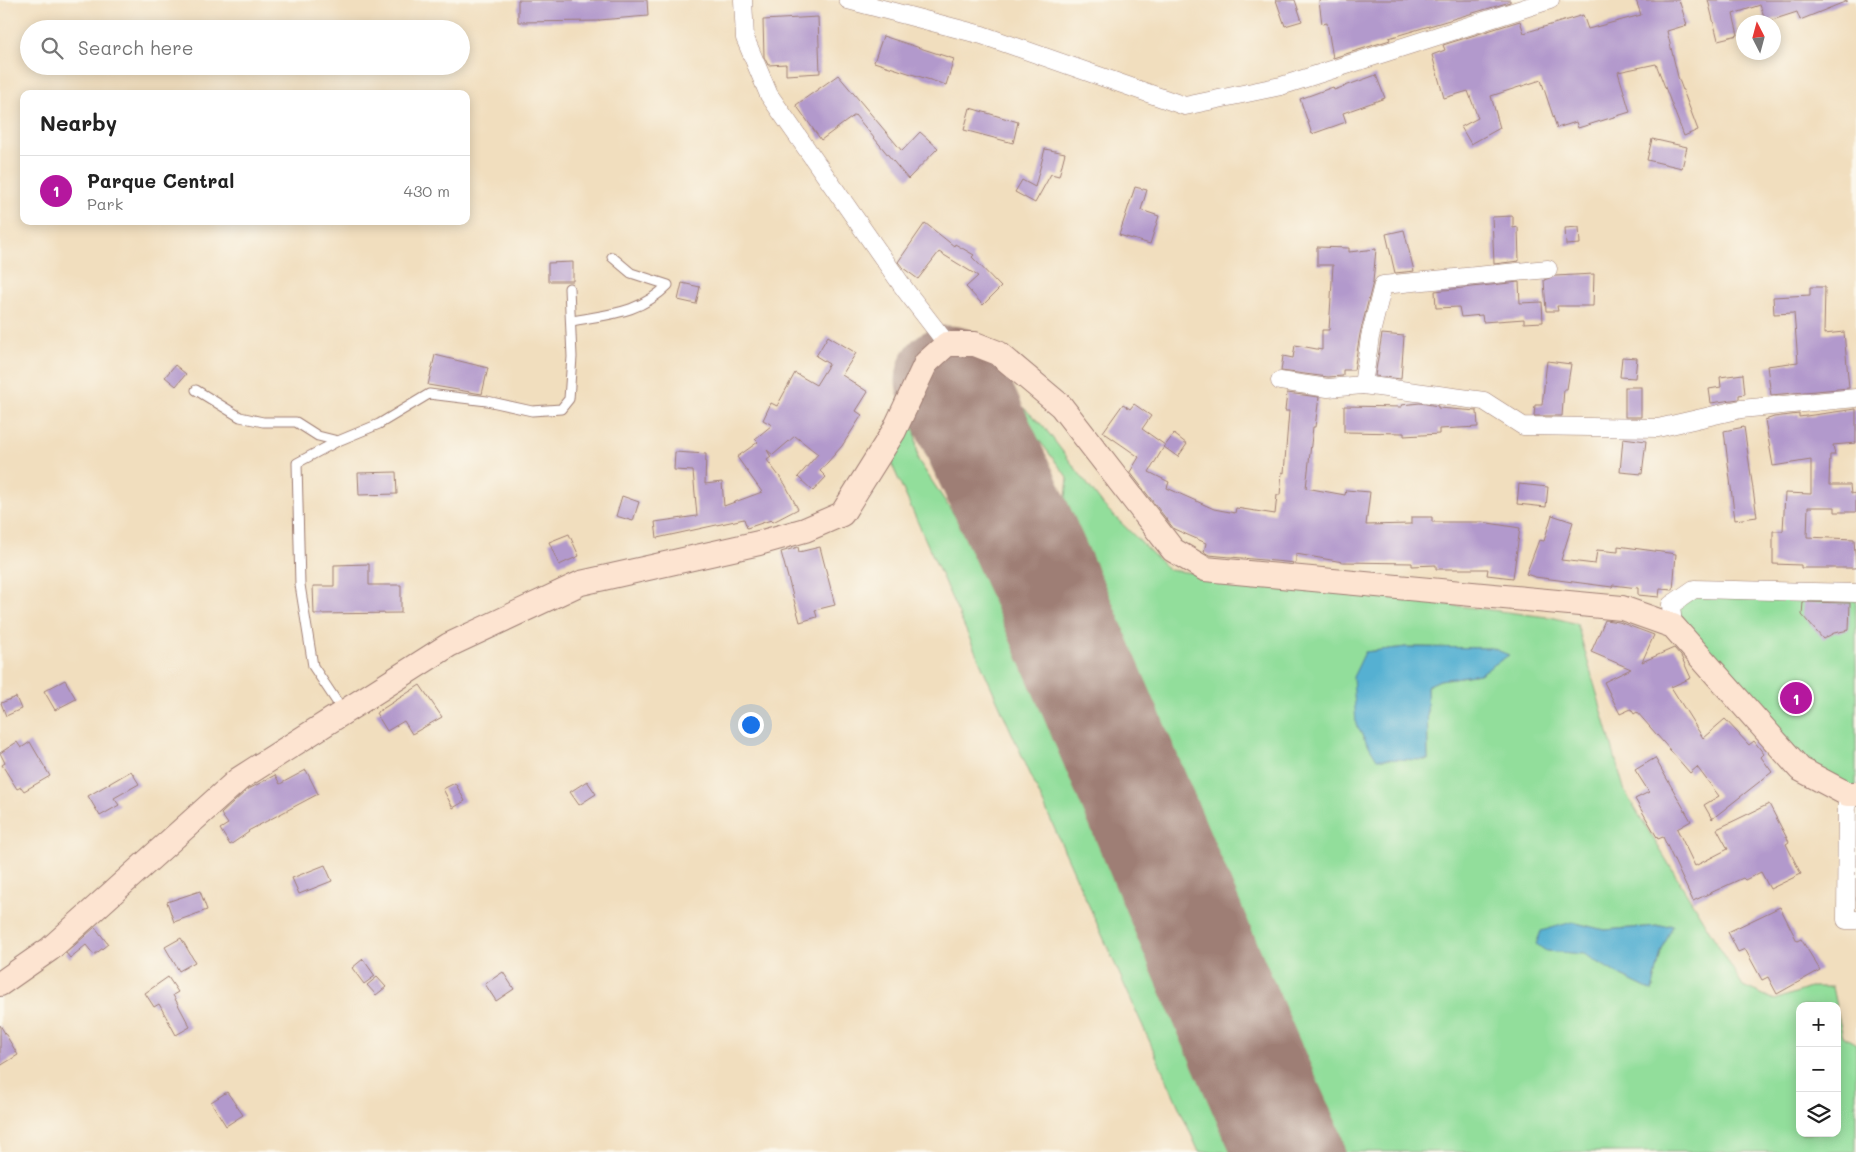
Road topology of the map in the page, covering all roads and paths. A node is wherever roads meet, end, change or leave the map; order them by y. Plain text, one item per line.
1 (743, 0) edge
2 (848, 0) edge
3 (1550, 0) edge
4 (612, 257) dead end
5 (1548, 269) dead end
6 (569, 288) dead end
7 (572, 321) junction
8 (947, 344) junction
9 (1280, 381) dead end
10 (1363, 385) junction
11 (196, 390) dead end
12 (1856, 398) edge
13 (338, 441) junction
14 (1856, 593) edge
15 (1673, 626) junction
16 (345, 713) junction
17 (1851, 794) edge
18 (1856, 920) edge
19 (0, 984) edge

1 - 8 street
2 - 3 street
4 - 7 lane
5 - 10 street
6 - 7 lane
7 - 13 lane
8 - 15 main road
8 - 16 main road
9 - 10 street
10 - 12 street
11 - 13 lane
13 - 16 lane
14 - 15 street
15 - 17 main road
16 - 19 main road
17 - 18 street

